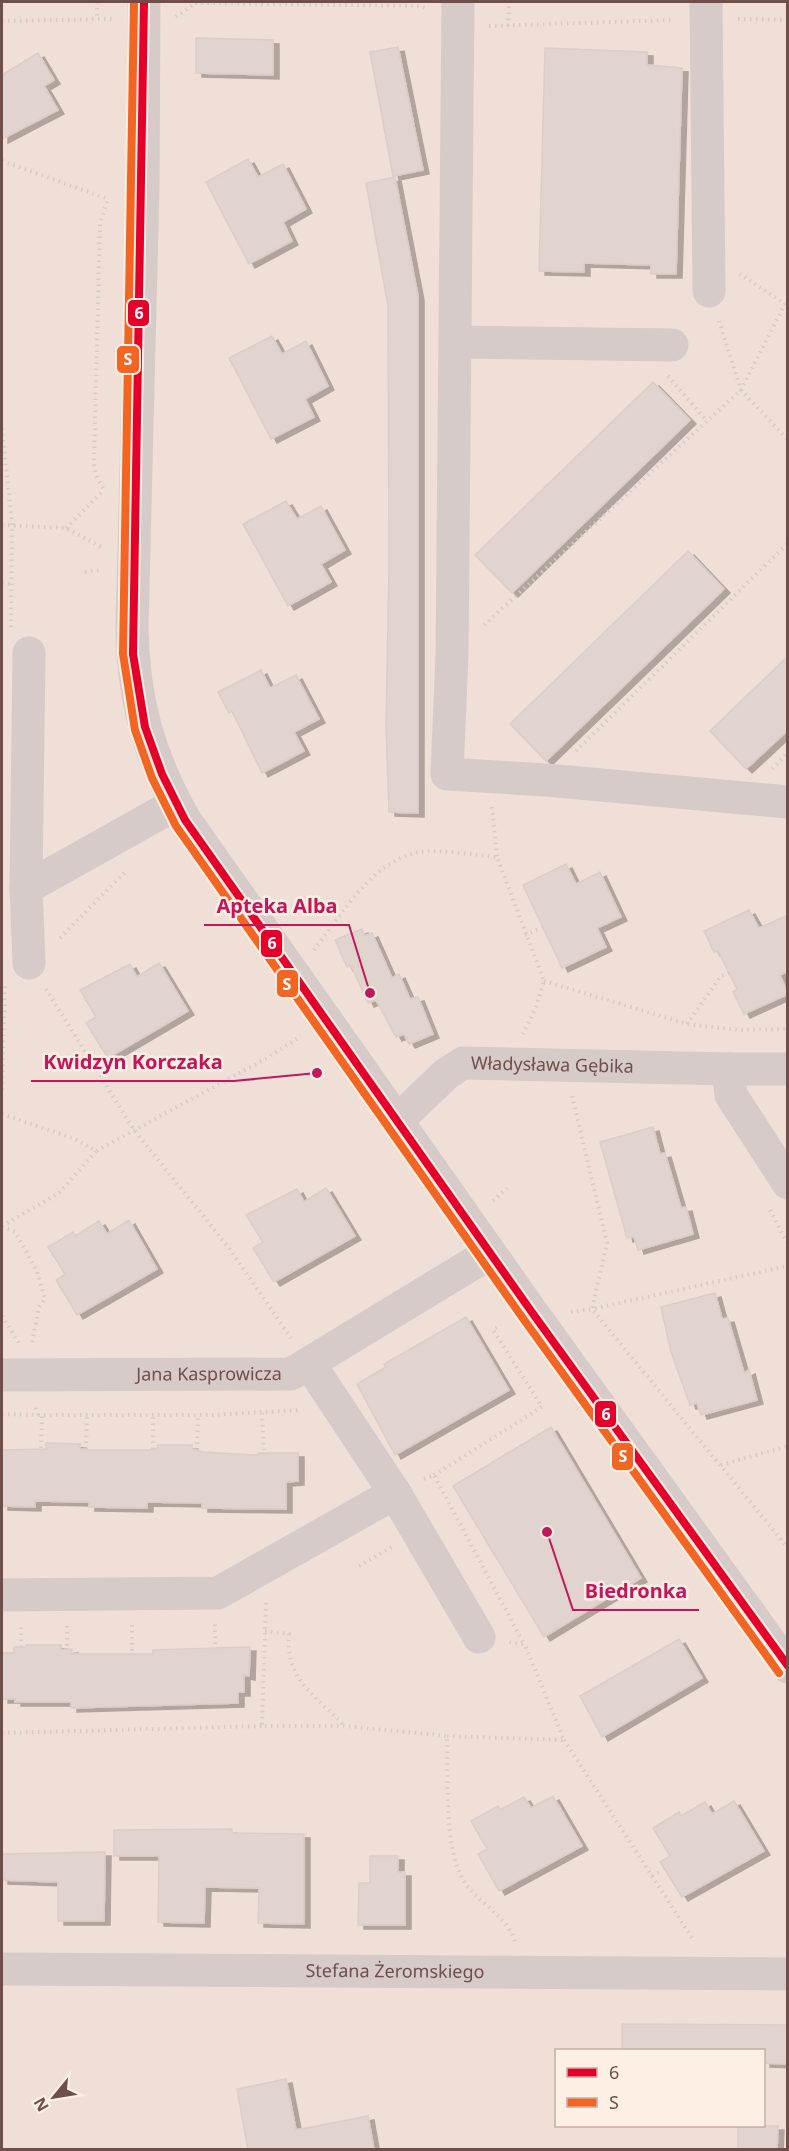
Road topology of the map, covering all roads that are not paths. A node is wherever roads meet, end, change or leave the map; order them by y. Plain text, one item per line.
1 (144, 2) edge
2 (458, 2) edge
3 (706, 2) edge
4 (710, 291) road end
5 (455, 342) junction
6 (672, 345) road end
7 (29, 653) dead end
8 (788, 802) edge
9 (176, 804) junction
10 (26, 888) junction
11 (42, 963) road end
12 (728, 1069) junction
13 (788, 1069) edge
14 (398, 1120) junction
15 (777, 1194) edge
16 (490, 1253) junction
17 (309, 1363) junction
18 (2, 1375) edge
19 (395, 1493) junction
20 (2, 1595) edge
21 (479, 1637) road end
22 (788, 1668) edge
23 (2, 1969) edge
24 (788, 1974) edge

1 - 9 street
2 - 5 street
3 - 4 street
5 - 6 street
5 - 8 street
7 - 10 street
9 - 10 street
9 - 14 street
10 - 11 street
12 - 13 street, Władysława Gębika
12 - 14 street, Władysława Gębika
12 - 15 street
14 - 16 street
16 - 17 street, Jana Kasprowicza
16 - 22 street
17 - 18 street, Jana Kasprowicza
17 - 19 street
19 - 20 street
19 - 21 street
23 - 24 street, Stefana Żeromskiego

